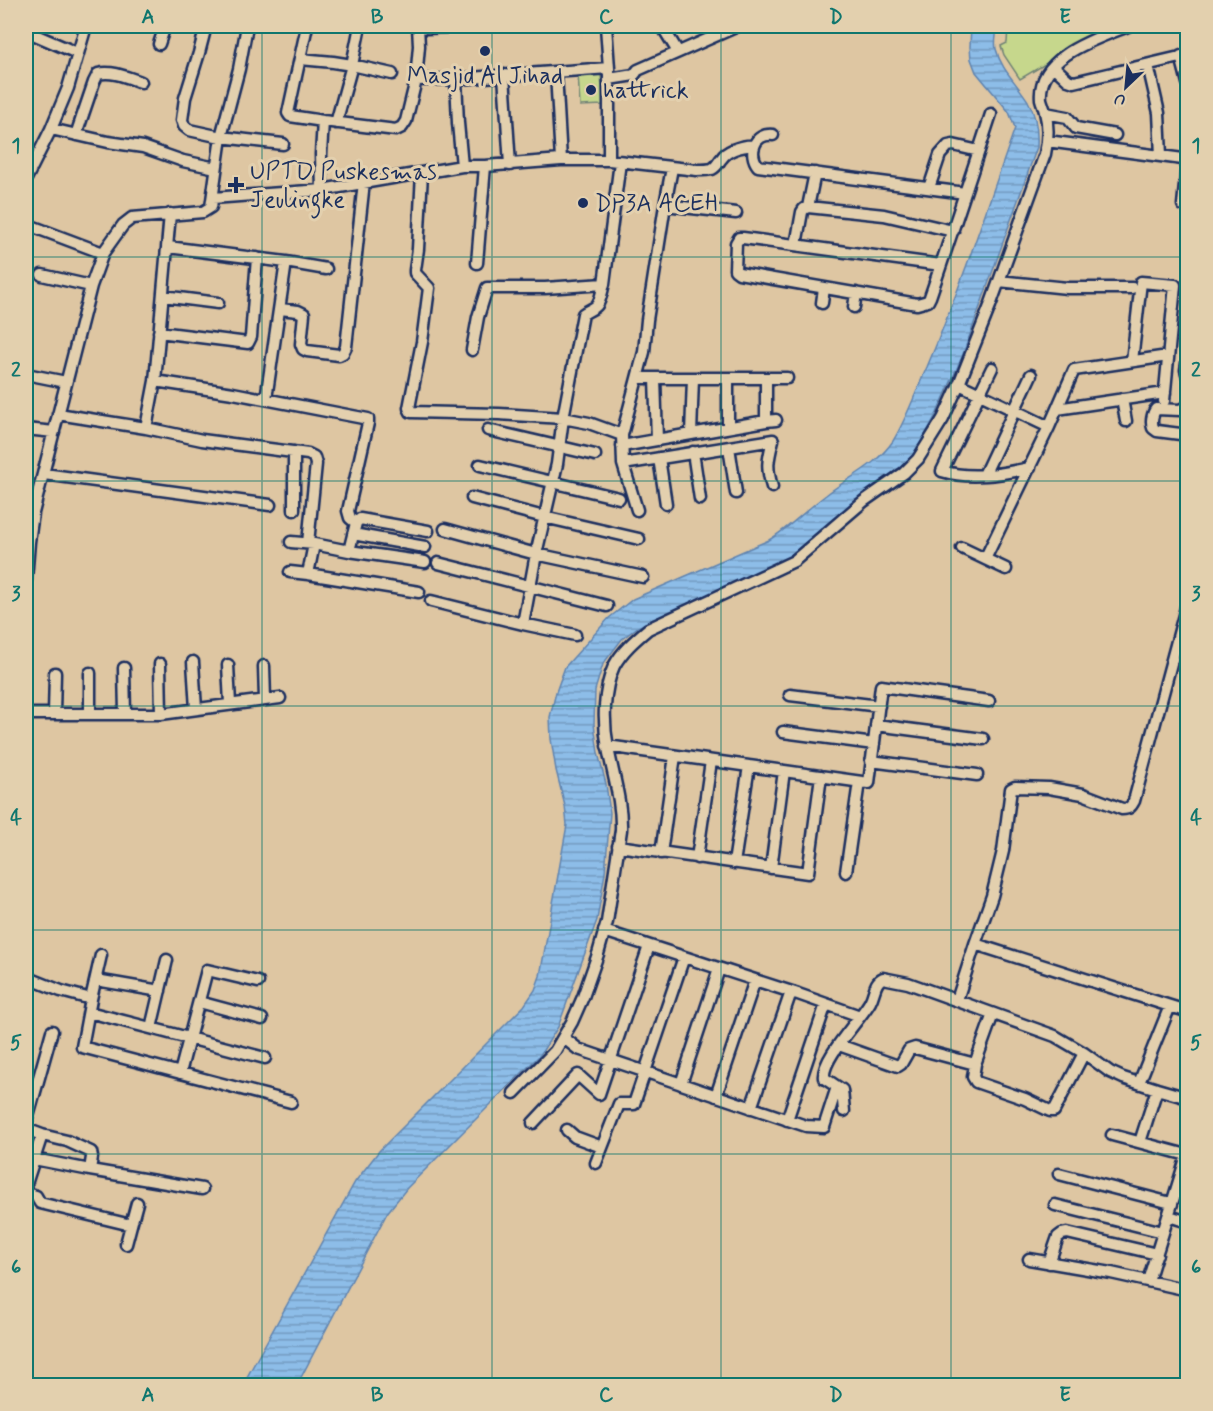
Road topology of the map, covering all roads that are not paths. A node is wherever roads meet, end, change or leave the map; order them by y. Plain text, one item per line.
1 (86, 26) edge
2 (165, 26) edge
3 (206, 26) edge
4 (247, 26) edge
5 (308, 26) edge
6 (360, 26) edge
7 (419, 26) edge
8 (472, 26) edge
9 (606, 26) edge
10 (662, 26) edge
11 (738, 26) edge
12 (1128, 26) edge
13 (26, 31) edge
14 (159, 44) dead end
15 (678, 52) junction
16 (77, 53) junction
17 (1184, 56) edge
18 (300, 59) junction
19 (352, 65) junction
20 (1053, 66) junction
21 (1148, 66) junction
22 (556, 72) junction
23 (392, 74) dead end
24 (609, 74) junction
25 (504, 75) junction
26 (456, 78) junction
27 (416, 80) junction
28 (141, 82) dead end
29 (1188, 84) edge
30 (1046, 113) junction
31 (991, 114) dead end
32 (323, 121) junction
33 (336, 123) junction
34 (51, 129) junction
35 (76, 135) junction
36 (773, 135) dead end
37 (1115, 135) dead end
38 (221, 137) junction
39 (1047, 141) junction
40 (283, 144) dead end
41 (754, 145) junction
42 (979, 151) junction
43 (1161, 156) junction
44 (31, 158) edge
45 (561, 160) junction
46 (609, 160) junction
47 (620, 162) junction
48 (510, 165) junction
49 (462, 166) junction
50 (485, 166) junction
51 (216, 168) junction
52 (672, 168) junction
53 (422, 173) junction
54 (815, 173) junction
55 (26, 178) edge
56 (364, 182) junction
57 (928, 188) junction
58 (322, 190) junction
59 (965, 193) junction
60 (213, 198) junction
61 (665, 205) junction
62 (1183, 205) dead end
63 (808, 207) junction
64 (736, 213) dead end
65 (170, 214) junction
66 (26, 224) edge
67 (953, 231) junction
68 (796, 246) junction
69 (168, 247) junction
70 (103, 253) junction
71 (257, 258) junction
72 (286, 262) junction
73 (477, 263) dead end
74 (941, 265) junction
75 (326, 268) dead end
76 (42, 275) dead end
77 (999, 280) junction
78 (604, 284) junction
79 (91, 286) junction
80 (824, 288) junction
81 (1132, 288) dead end
82 (856, 294) junction
83 (163, 296) junction
84 (218, 303) dead end
85 (822, 303) dead end
86 (854, 307) dead end
87 (280, 309) junction
88 (159, 332) junction
89 (472, 350) dead end
90 (1168, 356) junction
91 (1188, 357) edge
92 (1132, 362) junction
93 (992, 368) dead end
94 (26, 374) edge
95 (1031, 375) dead end
96 (1188, 377) edge
97 (638, 378) junction
98 (655, 378) junction
99 (693, 378) junction
100 (728, 378) junction
101 (766, 378) junction
102 (787, 378) dead end
103 (155, 381) junction
104 (66, 382) junction
105 (959, 384) junction
106 (979, 394) junction
107 (266, 399) junction
108 (1122, 399) junction
109 (1188, 406) edge
110 (1057, 409) junction
111 (1014, 410) junction
112 (58, 414) junction
113 (563, 418) junction
114 (1126, 422) dead end
115 (728, 427) junction
116 (1049, 427) junction
117 (146, 428) junction
118 (26, 429) edge
119 (488, 430) dead end
120 (54, 432) junction
121 (691, 434) junction
122 (1188, 435) edge
123 (622, 440) junction
124 (657, 440) junction
125 (559, 447) junction
126 (729, 447) junction
127 (294, 452) junction
128 (693, 453) junction
129 (595, 456) dead end
130 (659, 458) junction
131 (623, 464) junction
132 (480, 465) dead end
133 (1030, 468) junction
134 (44, 474) junction
135 (984, 475) junction
136 (552, 483) junction
137 (772, 487) dead end
138 (736, 493) dead end
139 (472, 498) dead end
140 (619, 498) dead end
141 (700, 499) dead end
142 (666, 504) dead end
143 (270, 505) dead end
144 (294, 510) dead end
145 (638, 510) dead end
146 (29, 513) edge
147 (544, 518) junction
148 (355, 529) junction
149 (445, 529) dead end
150 (428, 531) dead end
151 (639, 539) dead end
152 (291, 542) dead end
153 (311, 544) junction
154 (425, 547) dead end
155 (962, 548) dead end
156 (349, 551) junction
157 (536, 554) junction
158 (986, 560) junction
159 (425, 562) dead end
160 (438, 563) dead end
161 (1006, 570) dead end
162 (291, 572) dead end
163 (308, 574) junction
164 (643, 577) dead end
165 (26, 580) edge
166 (530, 587) junction
167 (418, 592) dead end
168 (1188, 600) edge
169 (431, 601) dead end
170 (607, 606) dead end
171 (523, 624) junction
172 (575, 635) dead end
173 (193, 662) dead end
174 (160, 664) dead end
175 (228, 665) dead end
176 (264, 666) dead end
177 (124, 668) dead end
178 (56, 673) dead end
179 (90, 673) dead end
180 (790, 695) dead end
181 (280, 698) dead end
182 (266, 700) junction
183 (989, 701) dead end
184 (230, 704) junction
185 (879, 706) junction
186 (196, 709) junction
187 (26, 714) edge
188 (54, 714) junction
189 (90, 714) junction
190 (125, 714) junction
191 (161, 714) junction
192 (876, 725) junction
193 (783, 732) dead end
194 (983, 739) dead end
195 (874, 744) junction
196 (607, 746) junction
197 (675, 756) junction
198 (711, 761) junction
199 (872, 761) junction
200 (749, 766) junction
201 (784, 771) junction
202 (821, 776) junction
203 (977, 776) dead end
204 (859, 782) junction
205 (618, 846) junction
206 (661, 853) junction
207 (697, 858) junction
208 (734, 863) junction
209 (771, 868) junction
210 (846, 872) dead end
211 (604, 931) junction
212 (975, 944) junction
213 (649, 946) junction
214 (101, 955) dead end
215 (684, 957) junction
216 (167, 960) dead end
217 (719, 969) junction
218 (26, 977) edge
219 (96, 980) junction
220 (755, 980) junction
221 (258, 982) dead end
222 (160, 992) junction
223 (790, 992) junction
224 (91, 999) junction
225 (957, 1000) junction
226 (199, 1002) junction
227 (826, 1004) junction
228 (1170, 1005) junction
229 (89, 1012) junction
230 (993, 1014) junction
231 (1188, 1014) edge
232 (860, 1017) junction
233 (262, 1019) dead end
234 (151, 1028) junction
235 (52, 1031) dead end
236 (190, 1038) junction
237 (564, 1038) junction
238 (839, 1045) junction
239 (1084, 1053) junction
240 (266, 1058) dead end
241 (610, 1060) junction
242 (975, 1064) junction
243 (646, 1072) junction
244 (180, 1073) junction
245 (1139, 1083) junction
246 (681, 1084) junction
247 (1157, 1089) junction
248 (836, 1090) dead end
249 (514, 1093) dead end
250 (1186, 1095) edge
251 (716, 1096) junction
252 (291, 1102) dead end
253 (751, 1108) junction
254 (844, 1111) dead end
255 (787, 1120) junction
256 (533, 1123) dead end
257 (26, 1124) edge
258 (26, 1129) edge
259 (567, 1130) dead end
260 (42, 1135) junction
261 (1112, 1135) dead end
262 (1140, 1142) junction
263 (602, 1147) junction
264 (1187, 1154) edge
265 (34, 1159) junction
266 (596, 1163) dead end
267 (90, 1170) junction
268 (1059, 1174) dead end
269 (26, 1184) edge
270 (202, 1189) dead end
271 (26, 1193) edge
272 (137, 1203) dead end
273 (1171, 1203) junction
274 (1055, 1205) dead end
275 (1169, 1216) junction
276 (1188, 1222) edge
277 (131, 1225) junction
278 (1163, 1232) junction
279 (126, 1244) dead end
280 (1157, 1254) junction
281 (1029, 1259) dead end
282 (1050, 1263) junction
283 (1148, 1281) junction
284 (1188, 1290) edge

1 - 16 street
2 - 14 street
3 - 38 street
4 - 38 street
5 - 18 street
6 - 19 street
7 - 8 street
7 - 27 street
9 - 24 street
10 - 15 street
11 - 15 street
12 - 20 street
13 - 16 street
15 - 24 street
16 - 34 street
17 - 21 street
17 - 29 street
18 - 19 street
18 - 32 street
19 - 23 street
19 - 33 street
20 - 21 street
20 - 30 street
21 - 43 street
22 - 24 street
22 - 25 street
22 - 45 street
24 - 46 street
25 - 26 street
25 - 48 street
26 - 27 street
26 - 49 street
27 - 33 street
28 - 35 street
30 - 37 street
30 - 39 street
31 - 42 street
32 - 33 street
32 - 58 street
34 - 35 street
34 - 44 street
35 - 51 street
36 - 41 street
38 - 40 street
38 - 51 street
39 - 43 street
39 - 77 street
41 - 52 street
41 - 54 street
42 - 57 street
42 - 59 street
43 - 62 street
44 - 55 street
45 - 46 street
45 - 48 street
46 - 47 street
47 - 52 street
47 - 78 street
48 - 50 street
49 - 50 street
49 - 53 street
50 - 73 street
51 - 60 street
52 - 61 street
53 - 56 street
53 - 113 street
54 - 57 street
54 - 63 street
56 - 58 street
56 - 87 street
57 - 59 street
58 - 60 street
59 - 67 street
60 - 65 street
61 - 64 street
61 - 97 street
63 - 67 street
63 - 68 street
65 - 69 street
65 - 70 street
66 - 70 street
67 - 74 street
68 - 74 street
68 - 80 street
69 - 71 street
69 - 83 street
70 - 79 street
71 - 72 street
71 - 88 street
72 - 75 street
72 - 87 street
74 - 82 street
76 - 79 street
77 - 81 street
77 - 105 street
78 - 89 street
78 - 113 street
79 - 104 street
80 - 82 street
80 - 85 street
82 - 86 street
83 - 84 street
83 - 88 street
87 - 107 street
88 - 103 street
90 - 92 street
90 - 92 street
90 - 108 street
91 - 96 street
92 - 110 street
93 - 106 street
94 - 104 street
95 - 111 street
97 - 98 street
97 - 123 street
98 - 99 street
98 - 124 street
99 - 100 street
99 - 121 street
100 - 101 street
100 - 115 street
101 - 102 street
101 - 115 street
103 - 107 street
103 - 117 street
104 - 112 street
105 - 106 street
105 - 196 street
106 - 111 street
106 - 135 street
107 - 148 street
108 - 110 street
108 - 114 street
109 - 122 street
110 - 116 street
111 - 116 street
111 - 135 street
112 - 117 street
112 - 120 street
113 - 123 street
113 - 125 street
115 - 121 street
116 - 133 street
117 - 127 street
118 - 120 street
119 - 125 street
120 - 134 street
121 - 124 street
123 - 124 street
123 - 131 street
125 - 129 street
125 - 136 street
126 - 128 street
126 - 137 street
126 - 138 street
127 - 144 street
127 - 153 street
128 - 130 street
128 - 141 street
130 - 131 street
130 - 142 street
131 - 145 street
132 - 136 street
133 - 135 street
133 - 158 street
134 - 143 street
134 - 146 street
136 - 140 street
136 - 147 street
139 - 147 street
146 - 165 street
147 - 151 street
147 - 157 street
148 - 150 street
148 - 154 street
148 - 156 street
149 - 157 street
152 - 153 street
153 - 156 street
153 - 163 street
155 - 158 street
156 - 159 street
157 - 164 street
157 - 166 street
158 - 161 street
160 - 166 street
162 - 163 street
163 - 167 street
166 - 170 street
166 - 171 street
168 - 212 street
169 - 171 street
171 - 172 street
173 - 186 street
174 - 191 street
175 - 184 street
176 - 182 street
177 - 190 street
178 - 188 street
179 - 189 street
180 - 185 street
181 - 182 street
182 - 184 street
183 - 185 street
184 - 186 street
185 - 192 street
186 - 191 street
187 - 188 street
188 - 189 street
189 - 190 street
190 - 191 street
192 - 194 street
192 - 195 street
193 - 195 street
195 - 199 street
196 - 197 street
196 - 205 street
197 - 198 street
197 - 206 street
198 - 200 street
198 - 207 street
199 - 203 street
199 - 204 street
200 - 201 street
200 - 208 street
201 - 202 street
201 - 209 street
202 - 204 street
202 - 209 street
204 - 210 street
205 - 206 street
205 - 211 street
206 - 207 street
207 - 208 street
208 - 209 street
211 - 213 street
211 - 237 street
212 - 225 street
212 - 228 street
213 - 215 street
213 - 241 street
214 - 219 street
215 - 217 street
215 - 243 street
216 - 222 street
217 - 220 street
217 - 246 street
218 - 224 street
219 - 222 street
219 - 224 street
220 - 223 street
220 - 251 street
221 - 226 street
222 - 234 street
223 - 227 street
223 - 253 street
224 - 229 street
225 - 230 street
225 - 232 street
226 - 233 street
226 - 236 street
227 - 232 street
227 - 255 street
228 - 231 street
228 - 245 street
229 - 234 street
229 - 244 street
230 - 239 street
230 - 242 street
232 - 238 street
234 - 236 street
235 - 257 street
236 - 240 street
236 - 244 street
237 - 241 street
237 - 249 street
238 - 242 street
238 - 254 street
239 - 242 street
239 - 245 street
241 - 243 street
241 - 256 street
243 - 246 street
243 - 263 street
244 - 252 street
245 - 247 street
246 - 251 street
247 - 250 street
247 - 262 street
248 - 255 street
251 - 253 street
253 - 255 street
258 - 260 street
259 - 263 street
260 - 265 street
260 - 267 street
261 - 262 street
262 - 264 street
263 - 266 street
264 - 273 street
265 - 267 street
265 - 269 street
267 - 270 street
268 - 273 street
271 - 277 street
272 - 277 street
273 - 275 street
274 - 278 street
275 - 276 street
275 - 278 street
277 - 279 street
278 - 280 street
280 - 282 street
280 - 283 street
281 - 282 street
282 - 283 street
283 - 284 street

